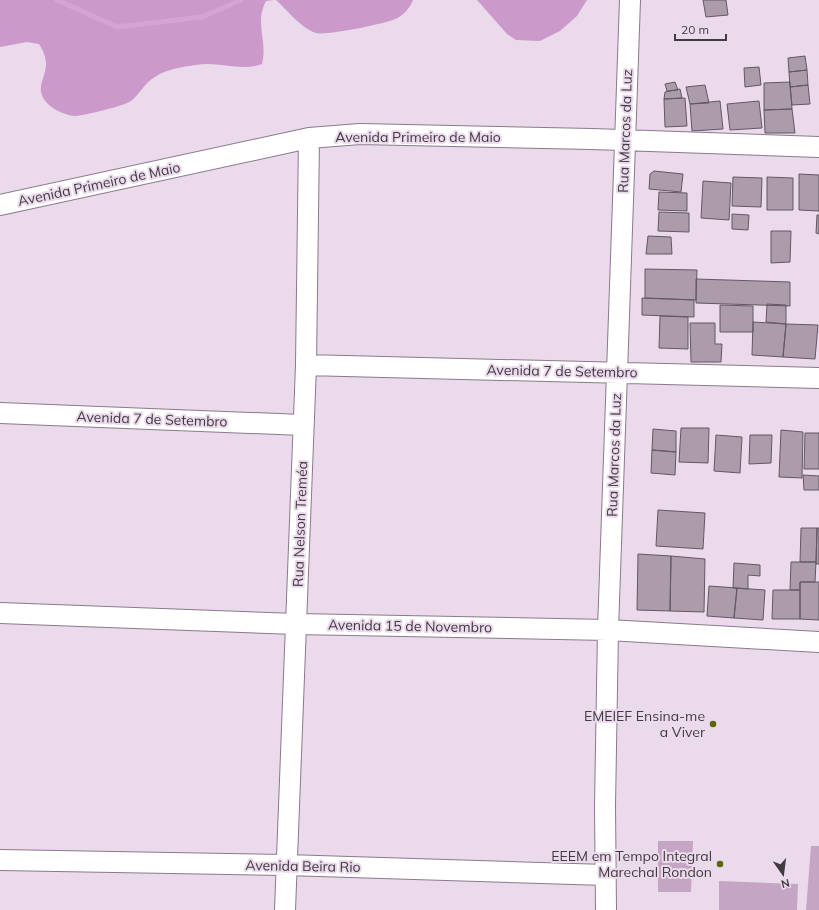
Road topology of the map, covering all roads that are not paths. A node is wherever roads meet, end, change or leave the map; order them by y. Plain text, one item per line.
1 (630, 0) edge
2 (309, 138) junction
3 (624, 141) junction
4 (819, 147) edge
5 (0, 205) edge
6 (306, 365) junction
7 (617, 372) junction
8 (819, 378) edge
9 (0, 413) edge
10 (303, 425) junction
11 (0, 613) edge
12 (296, 624) junction
13 (608, 630) junction
14 (819, 642) edge
15 (0, 860) edge
16 (286, 865) junction
17 (606, 875) junction
18 (285, 910) edge
19 (606, 910) edge

1 - 3 street, Rua Marcos da Luz
2 - 3 street, Avenida Primeiro de Maio
2 - 5 street, Avenida Primeiro de Maio
2 - 6 street, Rua Nelson Treméa
3 - 4 street, Avenida Primeiro de Maio
3 - 7 street, Rua Marcos da Luz
6 - 7 street, Avenida 7 de Setembro
6 - 10 street, Rua Nelson Treméa
7 - 8 street, Avenida 7 de Setembro
7 - 13 street, Rua Marcos da Luz
9 - 10 street, Avenida 7 de Setembro
10 - 12 street, Rua Nelson Treméa
11 - 12 street, Avenida 15 de Novembro
12 - 13 street, Avenida 15 de Novembro
12 - 16 street, Rua Nelson Treméa
13 - 14 street, Avenida 15 de Novembro
13 - 17 street, Rua Marcos da Luz
15 - 16 street, Avenida Beira Rio
16 - 17 street, Avenida Beira Rio
16 - 18 street, Rua Nelson Treméa
17 - 19 street, Rua Marcos da Luz

